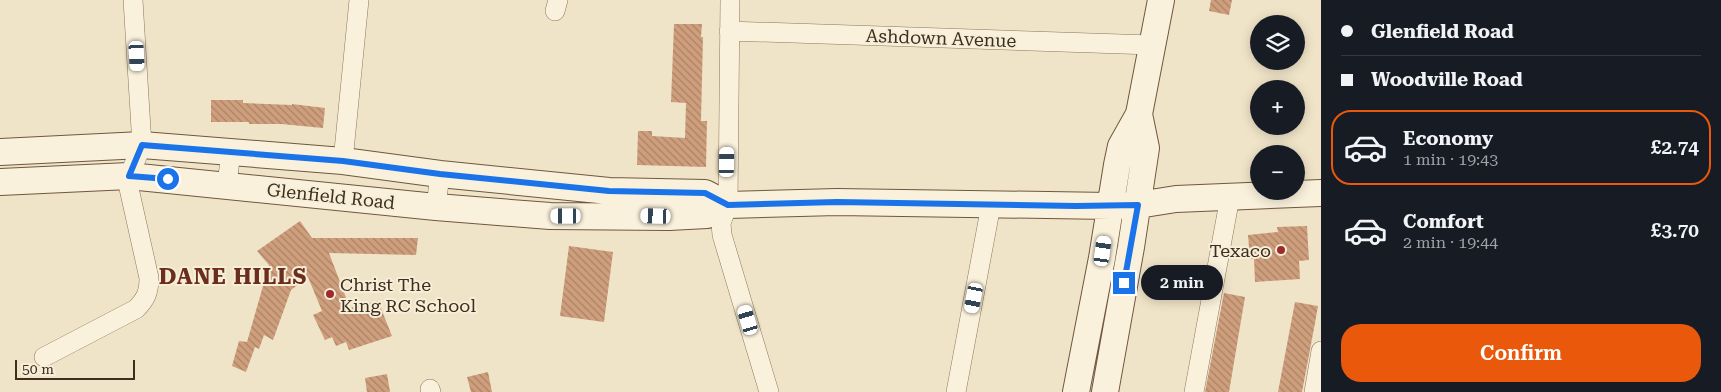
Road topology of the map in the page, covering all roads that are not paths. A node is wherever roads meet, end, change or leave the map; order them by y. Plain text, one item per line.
1 (133, 0) edge
2 (359, 0) edge
3 (730, 0) edge
4 (1161, 0) edge
5 (729, 31) junction
6 (1152, 44) junction
7 (1139, 114) junction
8 (142, 145) junction
9 (231, 151) junction
10 (0, 152) edge
11 (343, 161) junction
12 (440, 174) junction
13 (129, 176) junction
14 (0, 182) edge
15 (227, 185) junction
16 (1321, 193) edge
17 (1230, 197) junction
18 (728, 205) junction
19 (991, 205) junction
20 (1138, 205) junction
21 (1110, 206) junction
22 (436, 207) junction
23 (1321, 351) edge
24 (44, 357) dead end
25 (769, 392) edge
26 (956, 392) edge
27 (1077, 392) edge
28 (1104, 392) edge
29 (1194, 392) edge
30 (1314, 392) edge

1 - 8 street
2 - 11 street
3 - 5 street
4 - 6 street
5 - 6 street, Ashdown Avenue
5 - 18 street
6 - 7 street
7 - 20 street
7 - 21 street
8 - 9 street, Glenfield Road
8 - 10 street, Glenfield Road
8 - 13 street
9 - 11 street, Glenfield Road
9 - 15 street
11 - 12 street, Glenfield Road
12 - 18 street, Glenfield Road
12 - 22 street
13 - 14 street, Glenfield Road
13 - 15 street, Glenfield Road
13 - 24 street
15 - 22 street, Glenfield Road
16 - 17 street, Glenfield Road
17 - 20 street, Glenfield Road
17 - 29 street
18 - 19 street, Glenfield Road
18 - 22 street, Glenfield Road
18 - 25 street
19 - 21 street, Glenfield Road
19 - 26 street
20 - 21 street, Glenfield Road
20 - 28 street
21 - 27 street
23 - 30 street

